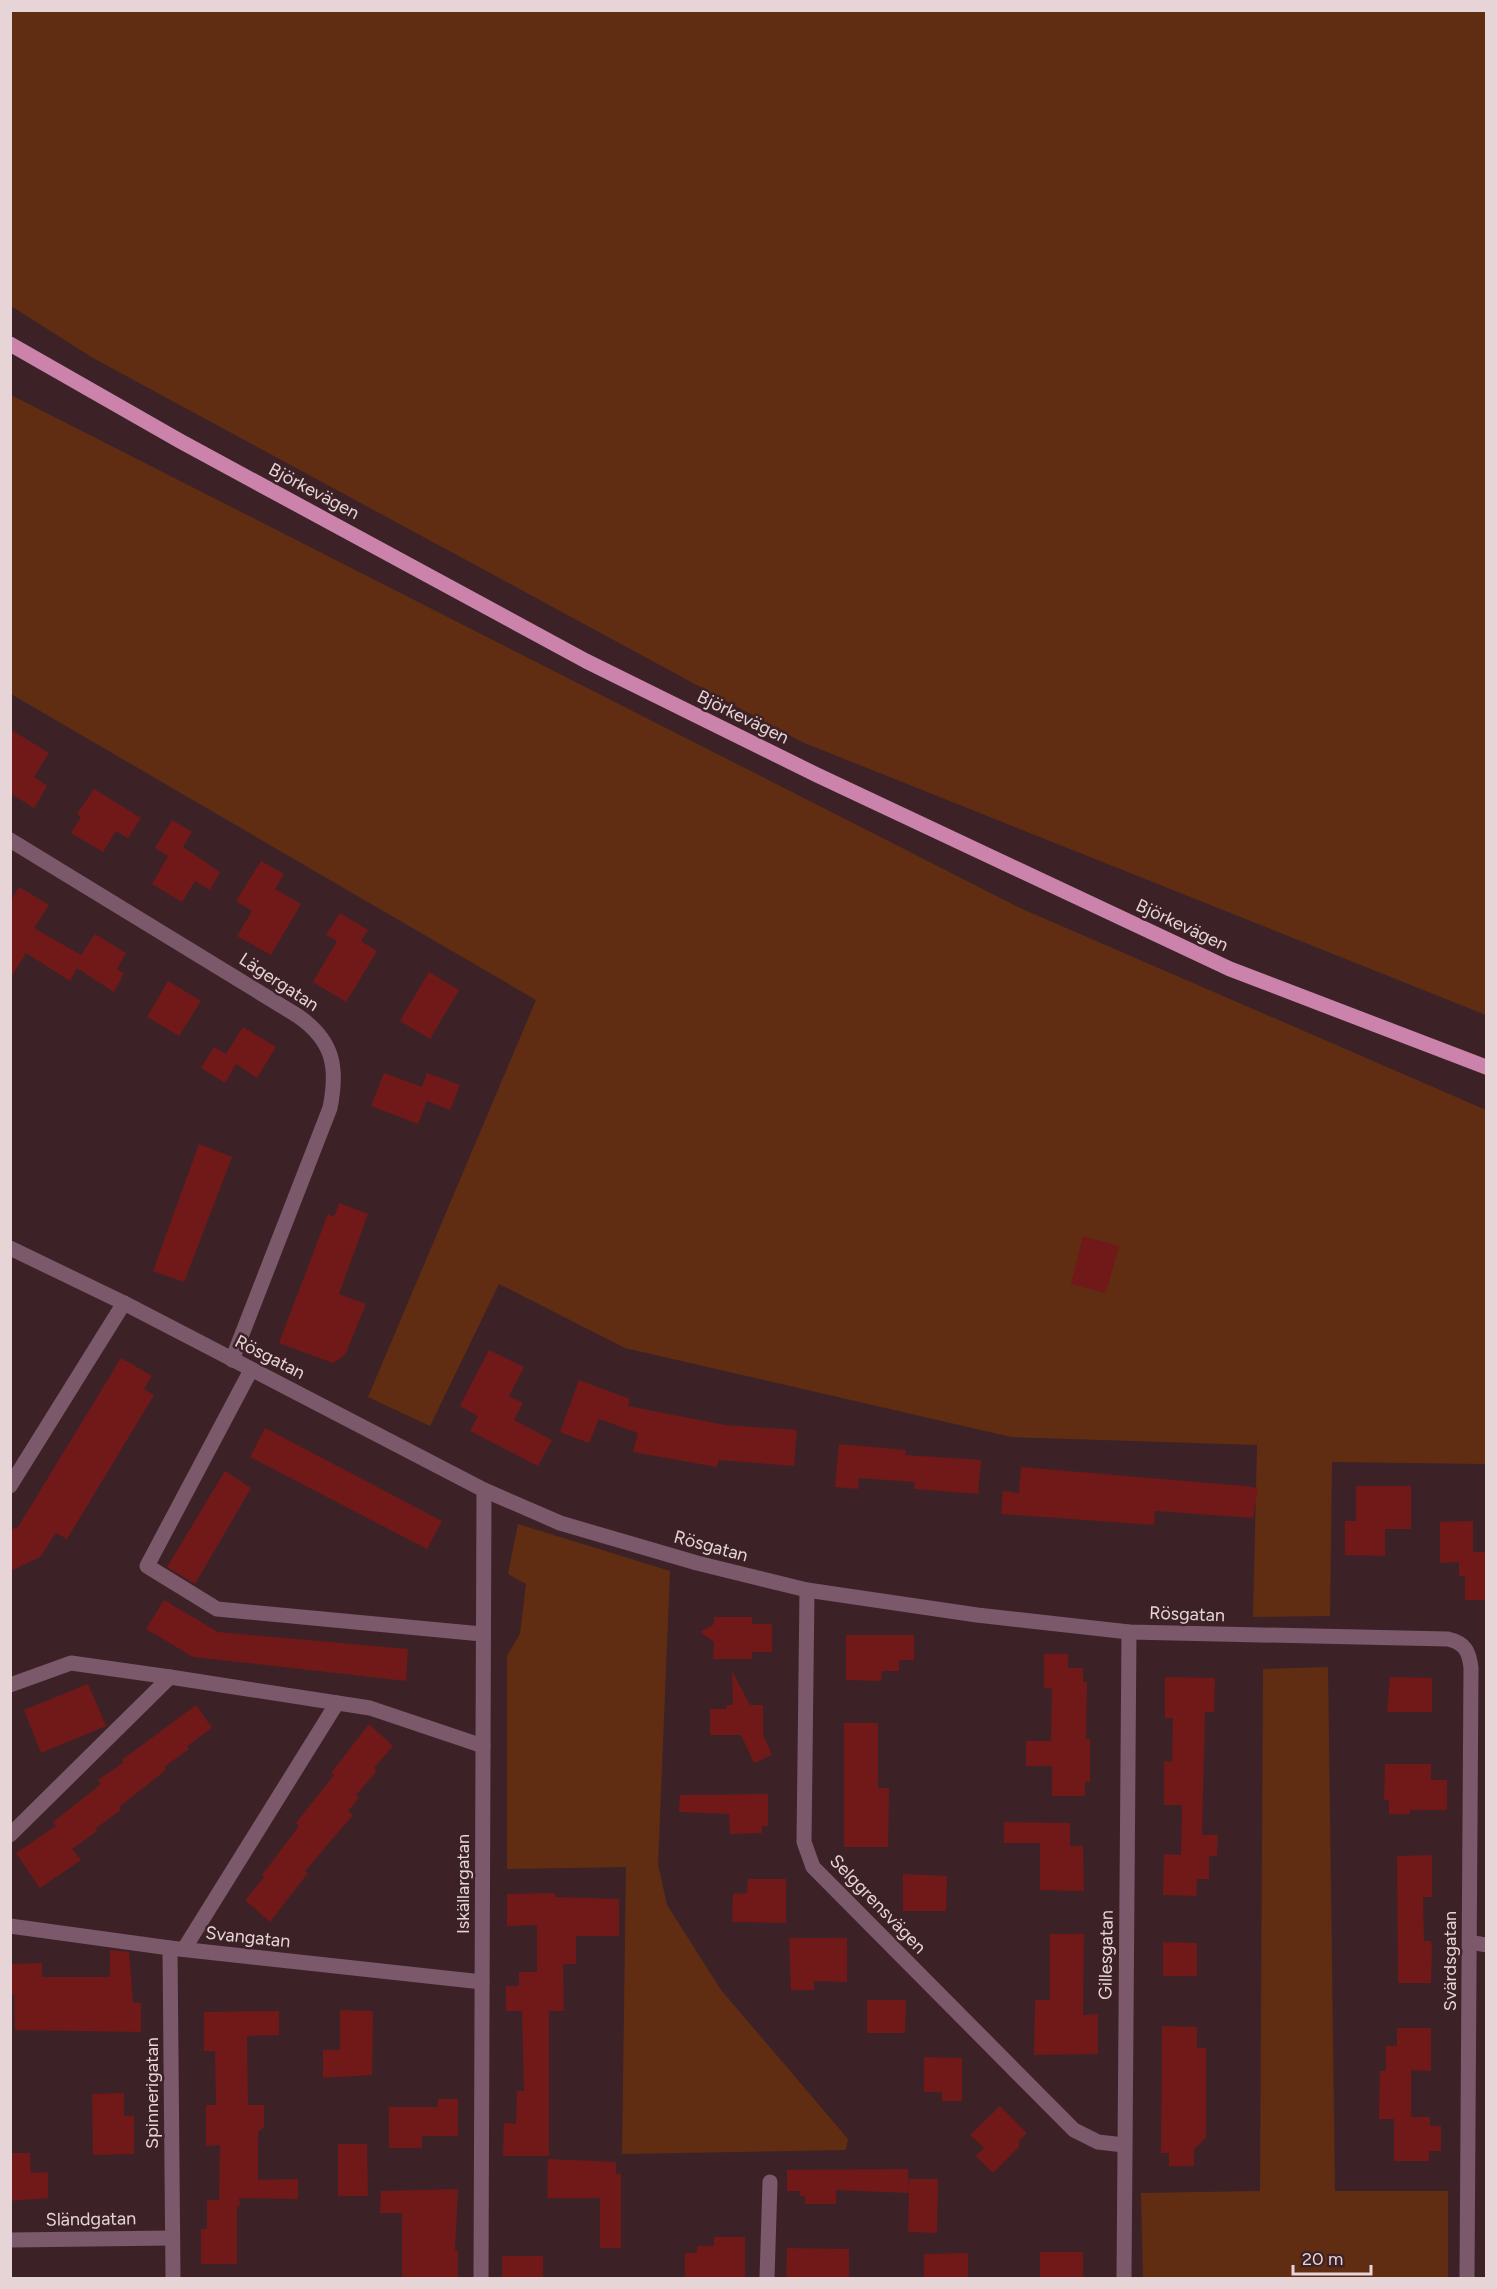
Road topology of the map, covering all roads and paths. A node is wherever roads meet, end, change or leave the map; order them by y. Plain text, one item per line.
1 (10, 344) edge
2 (10, 840) edge
3 (1486, 1067) edge
4 (10, 1248) edge
5 (124, 1303) junction
6 (232, 1360) junction
7 (251, 1370) junction
8 (10, 1486) edge
9 (484, 1490) junction
10 (807, 1590) junction
11 (1129, 1632) junction
12 (482, 1634) junction
13 (1465, 1646) joint
14 (170, 1677) junction
15 (10, 1685) edge
16 (338, 1703) junction
17 (483, 1746) junction
18 (10, 1835) edge
19 (10, 1926) edge
20 (1470, 1942) junction
21 (1486, 1945) edge
22 (177, 1949) junction
23 (482, 1982) junction
24 (1124, 2145) junction
25 (770, 2182) dead end
26 (172, 2238) junction
27 (10, 2240) edge
28 (173, 2278) edge
29 (481, 2278) edge
30 (768, 2278) edge
31 (1124, 2278) edge
32 (1467, 2278) edge

1 - 3 main road, Björkevägen
2 - 6 street, Lägergatan
4 - 5 street, Rösgatan
5 - 6 street, Rösgatan
5 - 8 street
6 - 7 street, Rösgatan
7 - 9 street, Rösgatan
7 - 12 street
9 - 10 street, Rösgatan
9 - 12 street, Iskällargatan
10 - 11 street, Rösgatan
10 - 24 street, Selggrensvägen
11 - 13 street, Rösgatan
11 - 24 street, Gillesgatan
12 - 17 street, Iskällargatan
13 - 20 street, Svärdsgatan
14 - 15 street
14 - 16 street
14 - 18 street
16 - 17 street
16 - 22 street
17 - 23 street, Iskällargatan
19 - 22 street, Svangatan
20 - 21 street
20 - 32 street, Svärdsgatan
22 - 23 street, Svangatan
22 - 26 street, Spinnerigatan
23 - 29 street, Iskällargatan
24 - 31 street, Gillesgatan
25 - 30 street
26 - 27 street, Sländgatan
26 - 28 street, Spinnerigatan

